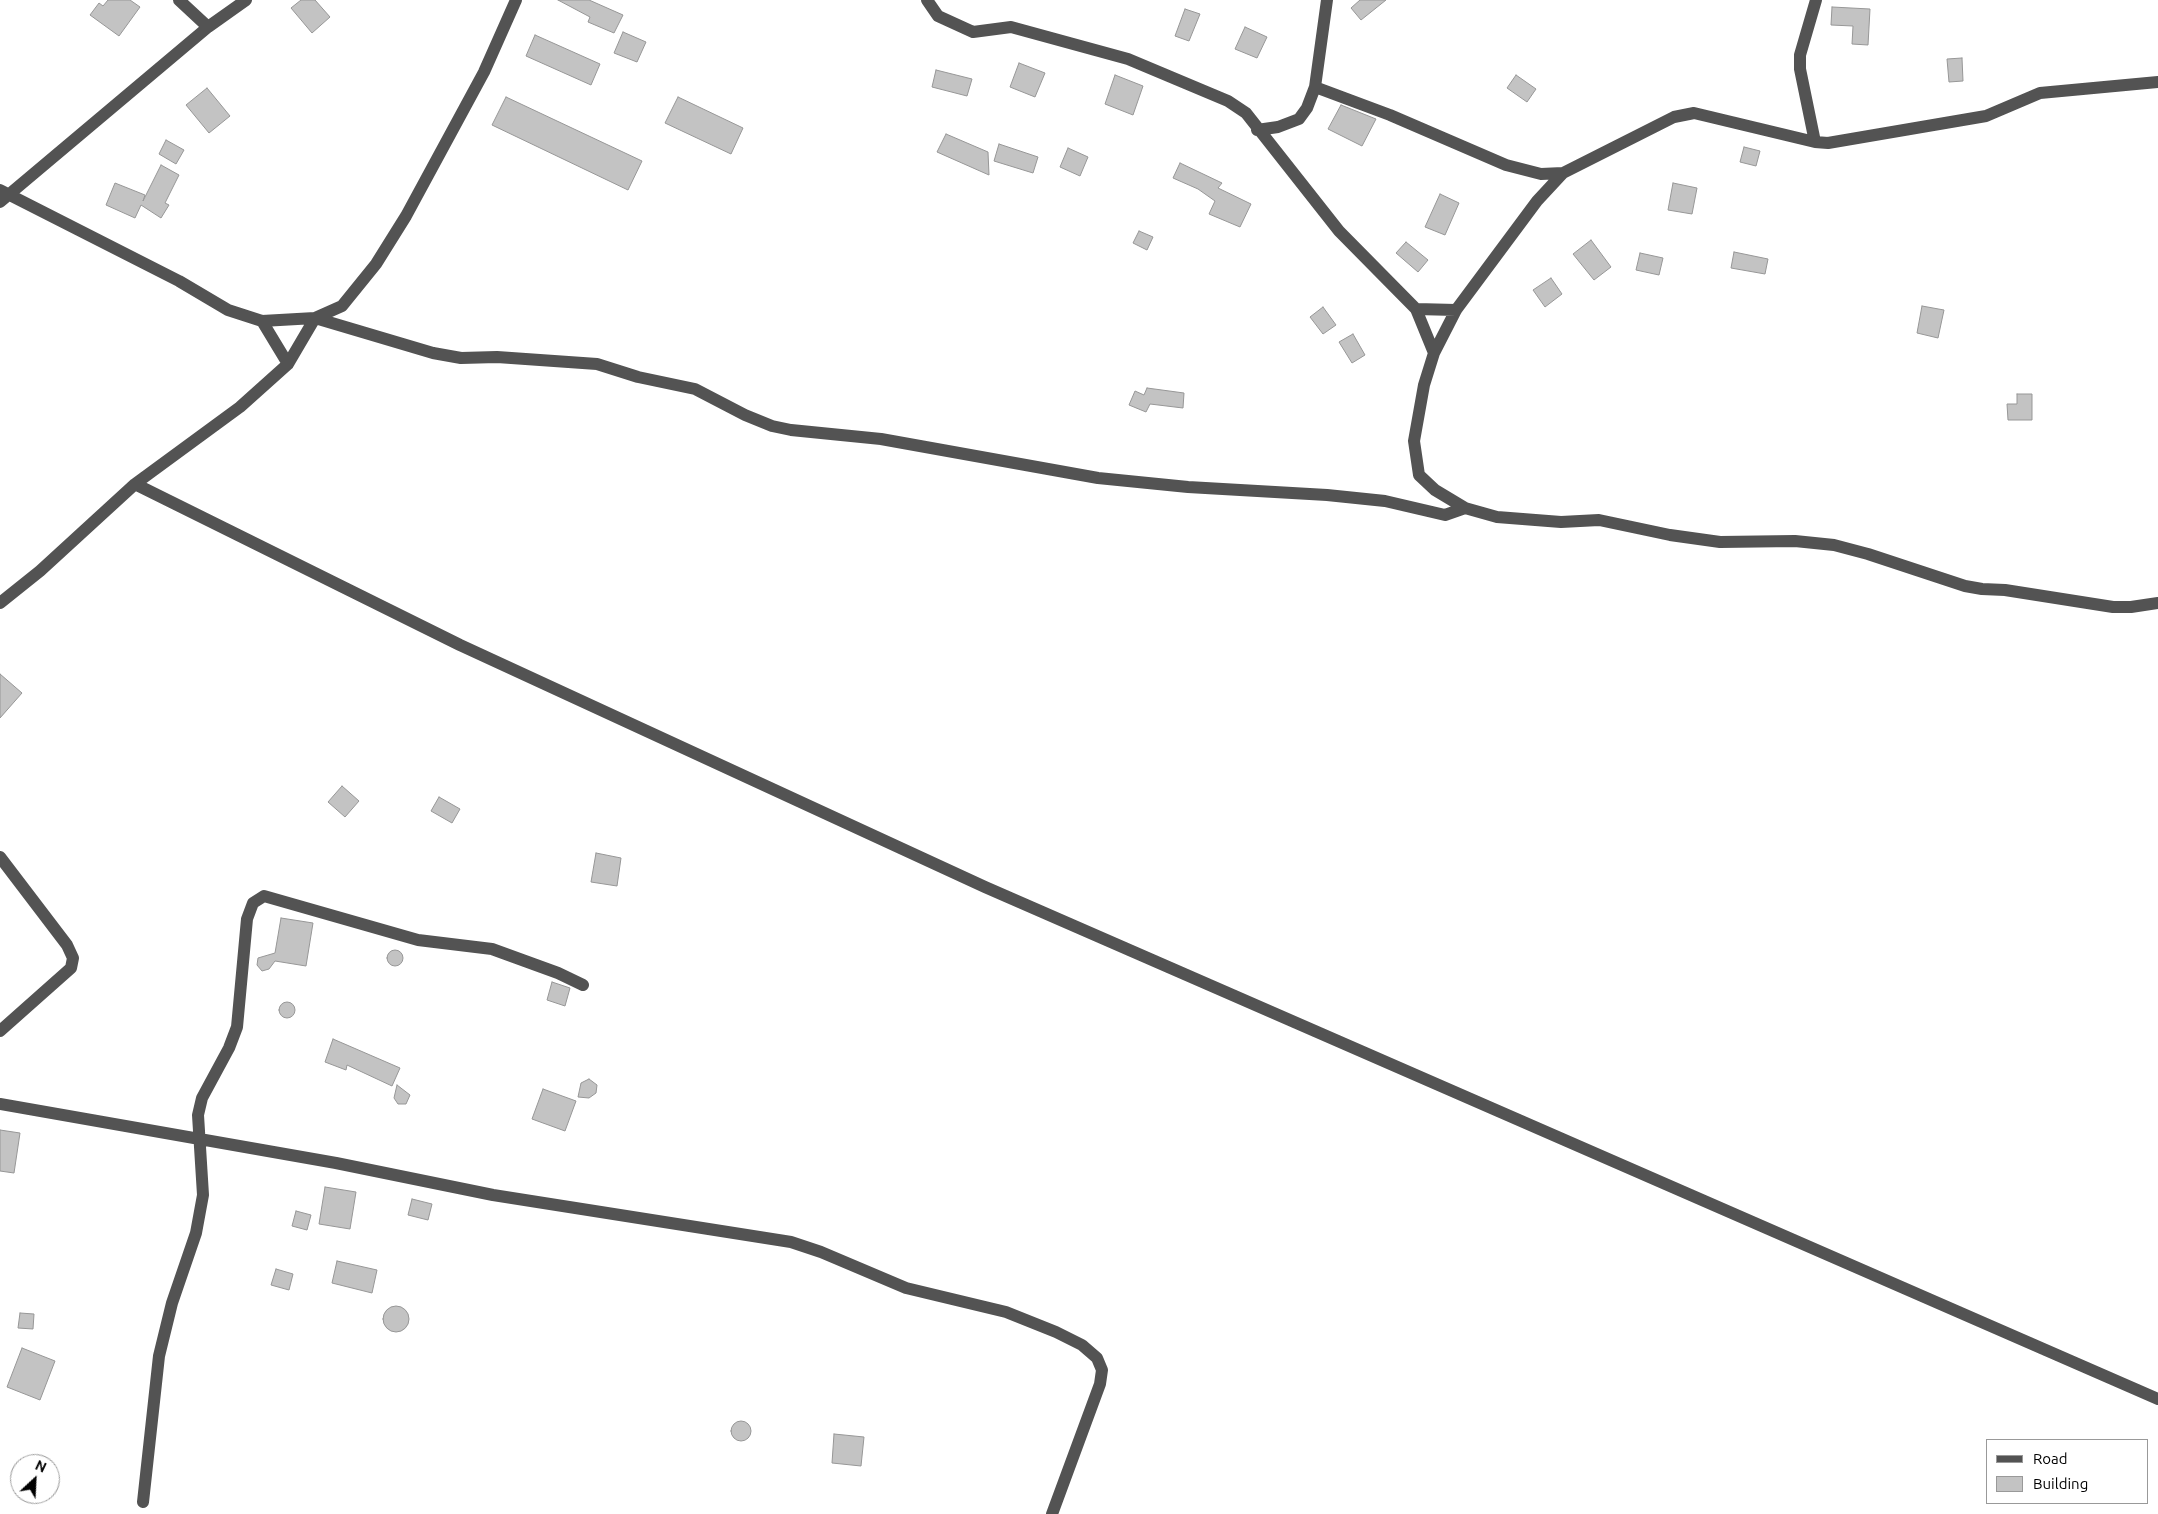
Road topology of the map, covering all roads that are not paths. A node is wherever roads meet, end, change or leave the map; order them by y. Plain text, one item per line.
1 (180, 0) edge
2 (246, 0) edge
3 (516, 0) edge
4 (927, 0) edge
5 (1327, 0) edge
6 (1816, 0) edge
7 (208, 28) junction
8 (2158, 82) edge
9 (1315, 87) junction
10 (1257, 130) junction
11 (1815, 142) junction
12 (1563, 173) junction
13 (3, 196) edge
14 (1416, 310) junction
15 (1456, 310) junction
16 (316, 318) junction
17 (262, 321) junction
18 (1434, 353) junction
19 (288, 364) junction
20 (135, 484) junction
21 (1465, 508) junction
22 (2158, 603) edge
23 (0, 604) edge
24 (0, 857) edge
25 (582, 985) dead end
26 (0, 1031) edge
27 (0, 1104) edge
28 (199, 1138) junction
29 (2158, 1399) edge
30 (143, 1502) dead end
31 (1052, 1514) edge

1 - 7 street
2 - 7 street
3 - 16 street
4 - 10 street
5 - 9 street
6 - 11 street
7 - 13 street
8 - 11 street
9 - 10 street
9 - 12 street
10 - 14 street
11 - 12 street
12 - 15 street
13 - 17 street
14 - 15 street
14 - 18 street
15 - 18 street
16 - 17 street
16 - 19 street
16 - 21 street
17 - 19 street
18 - 21 street
19 - 20 street
20 - 23 street
20 - 29 street
21 - 22 street
24 - 26 street
25 - 28 street
27 - 28 street
28 - 30 street
28 - 31 street

